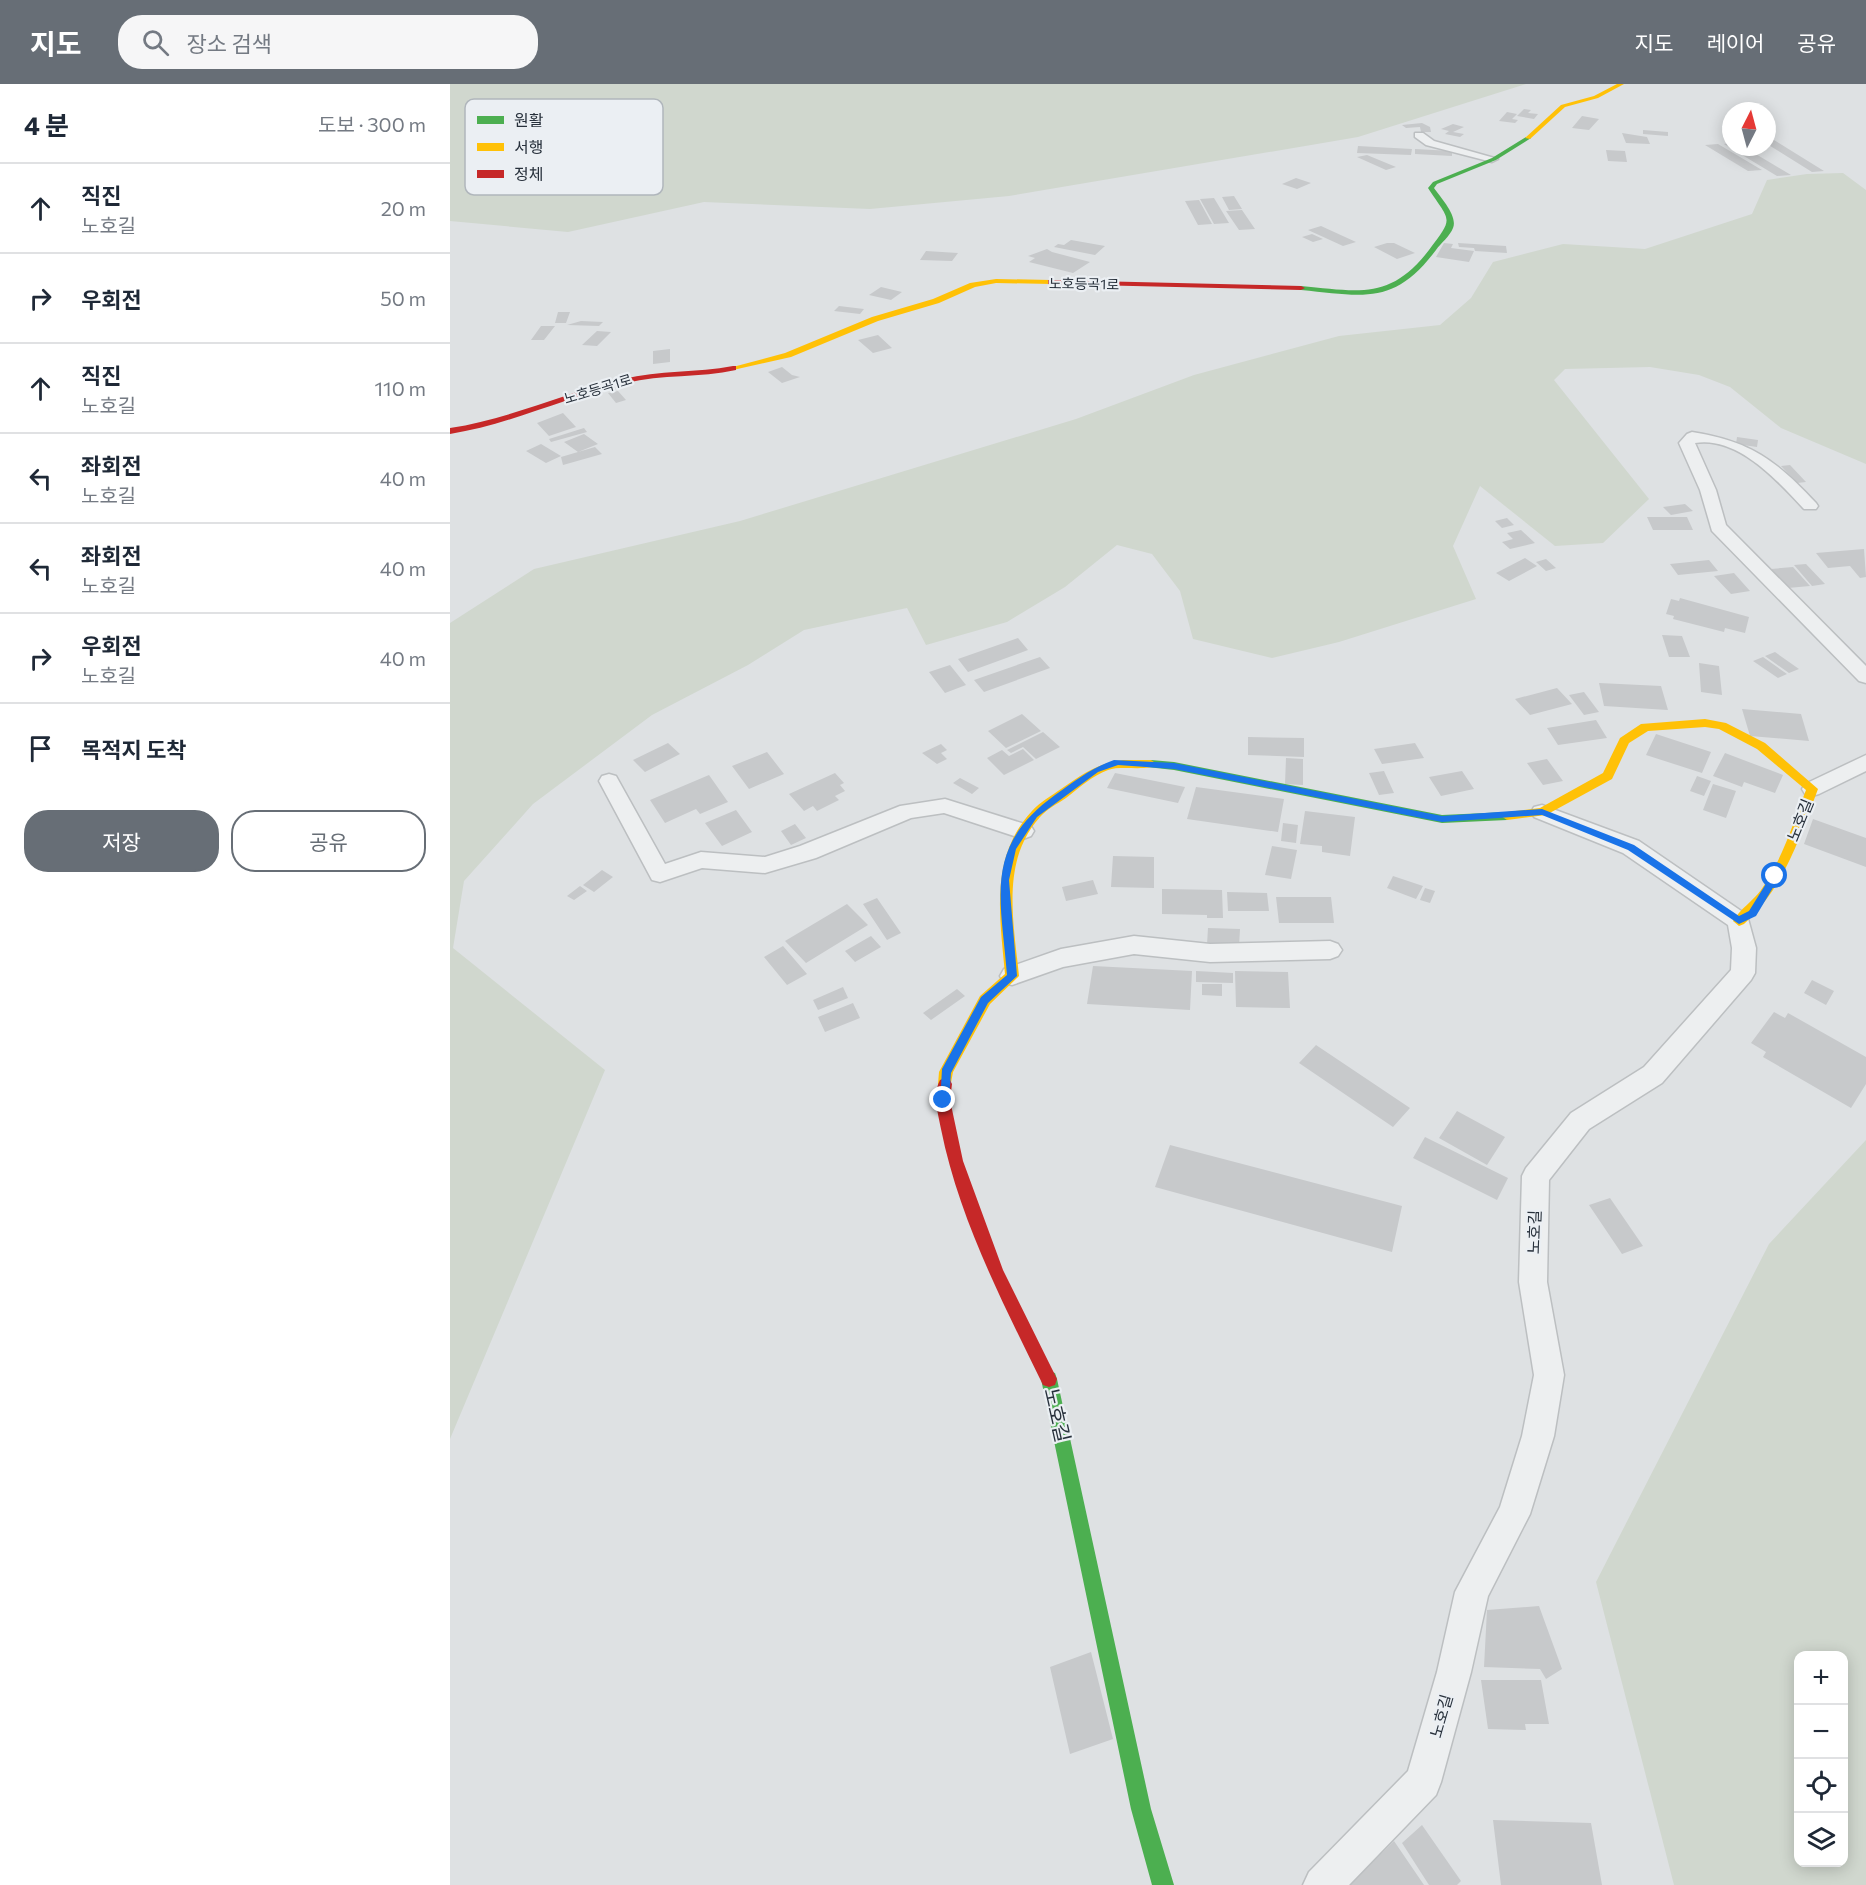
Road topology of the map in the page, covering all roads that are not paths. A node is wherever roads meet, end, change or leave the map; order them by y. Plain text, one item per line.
1 (1621, 84) edge
2 (1419, 135) dead end
3 (1492, 159) junction
4 (450, 431) edge
5 (1809, 506) dead end
6 (1866, 677) edge
7 (1866, 762) edge
8 (609, 781) dead end
9 (1812, 789) junction
10 (1542, 812) junction
11 (1023, 831) junction
12 (1739, 921) junction
13 (1330, 950) dead end
14 (1012, 976) junction
15 (1163, 1885) edge
16 (1322, 1885) edge

1 - 3 street, 노호등곡1로
2 - 3 street
3 - 4 street, 노호등곡1로
5 - 6 street
7 - 9 street
8 - 11 street
9 - 10 street, 노호길
9 - 12 street, 노호길
10 - 11 street, 노호길
10 - 12 street
11 - 14 street, 노호길
12 - 16 street, 노호길
13 - 14 street, 노호길
14 - 15 street, 노호길

